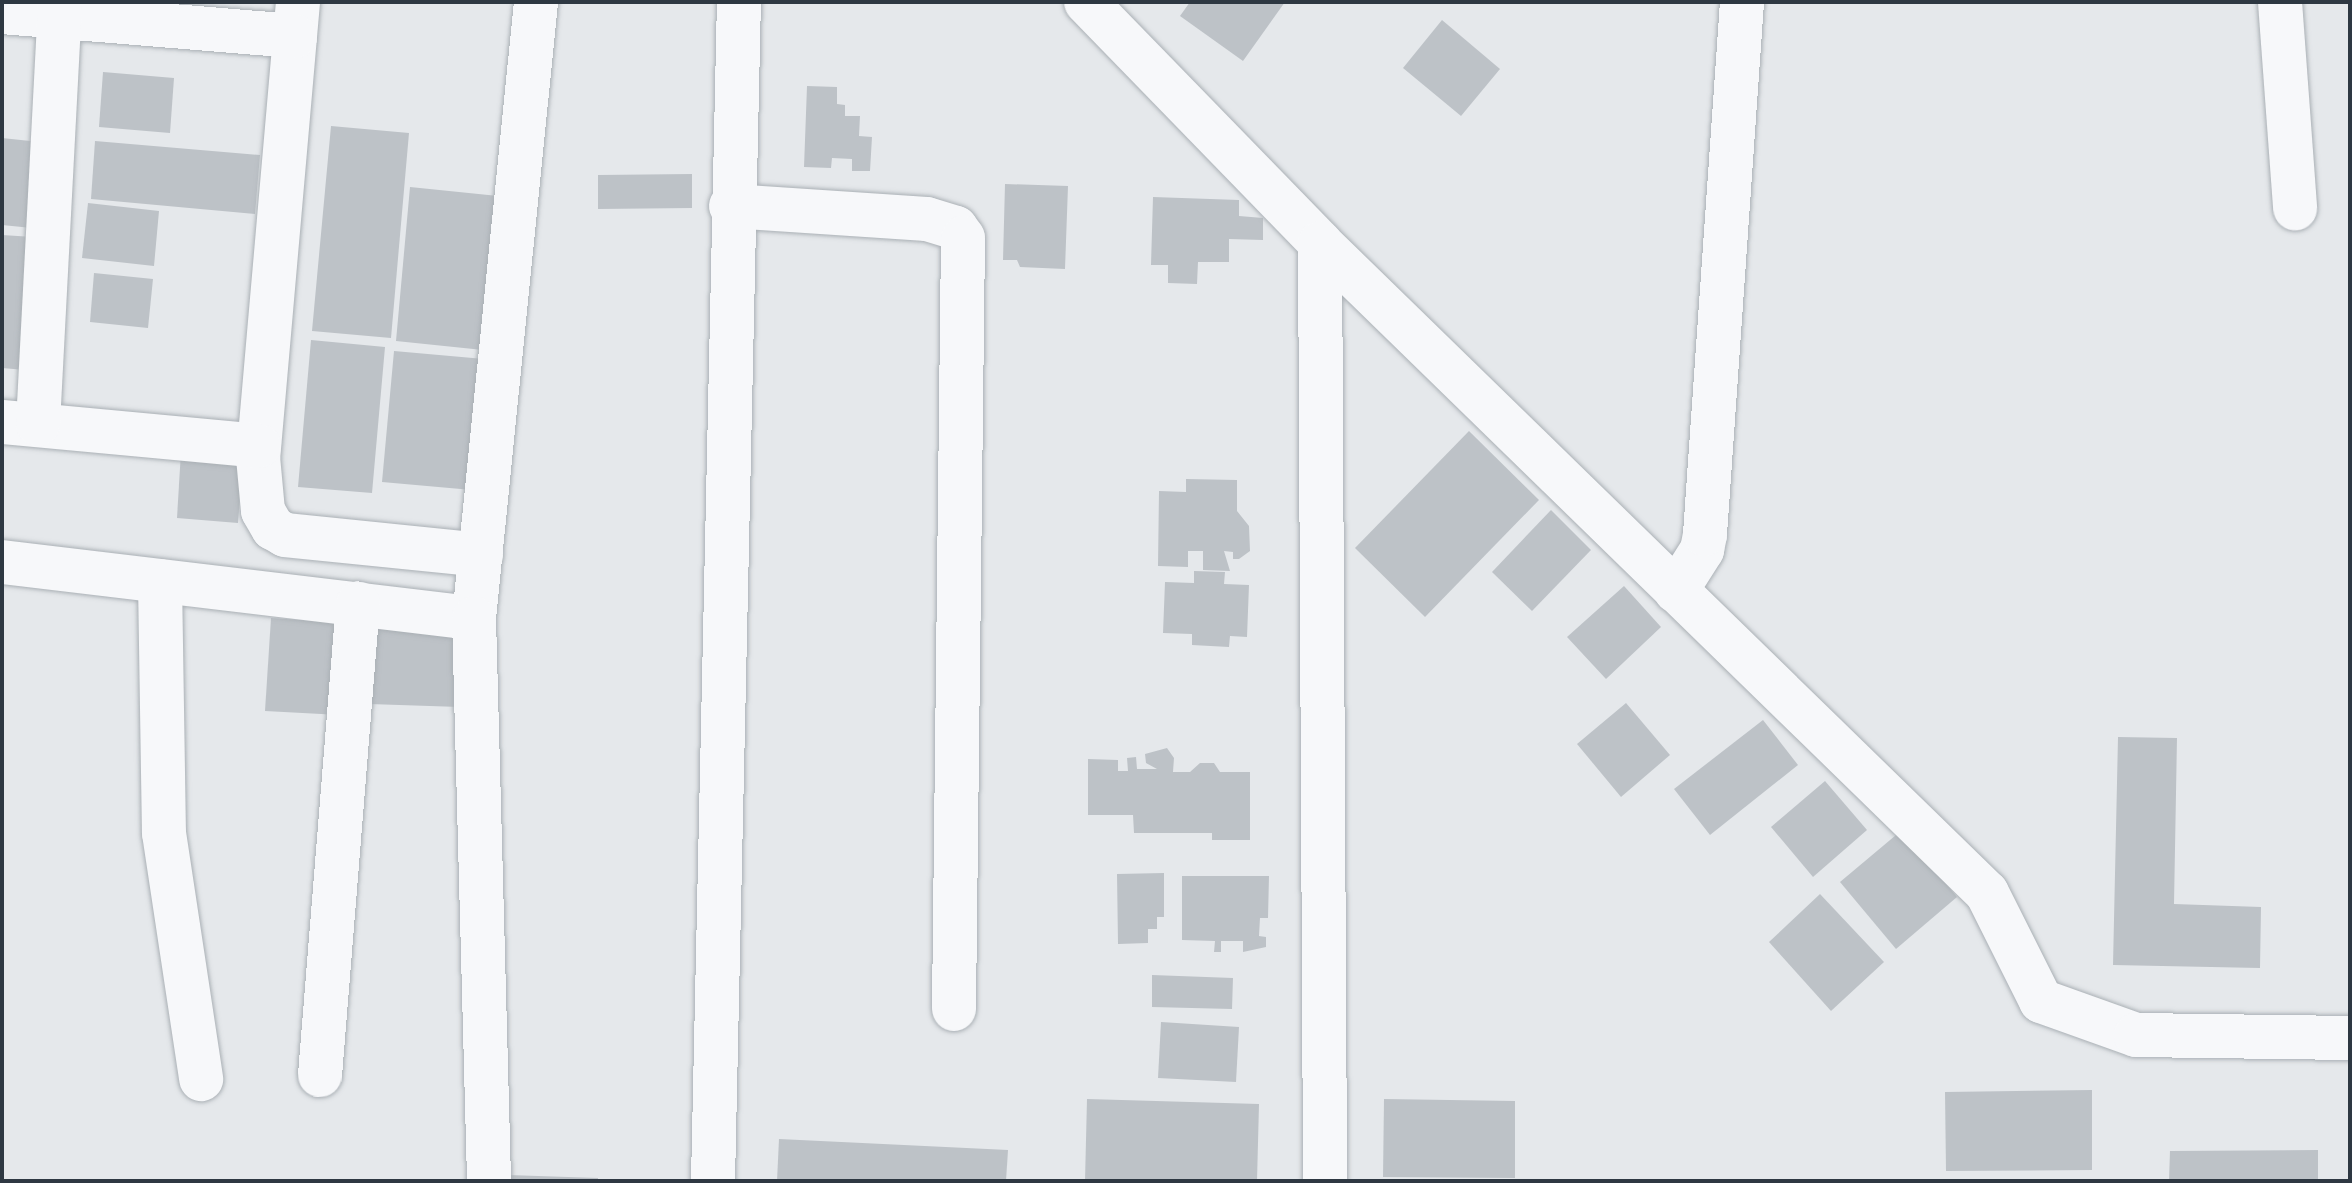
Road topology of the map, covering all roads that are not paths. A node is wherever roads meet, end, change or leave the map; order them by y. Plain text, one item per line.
1 (536, 2) edge
2 (739, 2) edge
3 (1086, 2) edge
4 (1742, 2) edge
5 (2280, 2) edge
6 (59, 10) edge
7 (2, 12) edge
8 (297, 19) edge
9 (731, 206) junction
10 (2295, 208) dead end
11 (1320, 243) junction
12 (20, 423) edge
13 (259, 446) junction
14 (481, 555) junction
15 (2, 562) edge
16 (160, 581) junction
17 (1676, 591) junction
18 (358, 604) junction
19 (474, 618) junction
20 (954, 1009) dead end
21 (2350, 1038) edge
22 (320, 1075) dead end
23 (201, 1079) dead end
24 (489, 1181) edge
25 (713, 1181) edge
26 (1325, 1181) edge

1 - 14 street
2 - 9 street
3 - 11 street
4 - 17 street
5 - 10 street
6 - 7 street
6 - 8 street
6 - 12 street
8 - 13 street
9 - 20 street
9 - 25 street
11 - 17 street
11 - 26 street
12 - 13 street
13 - 14 street
14 - 19 street
15 - 16 street
16 - 18 street
16 - 23 street
17 - 21 street
18 - 19 street
18 - 22 street
19 - 24 street

